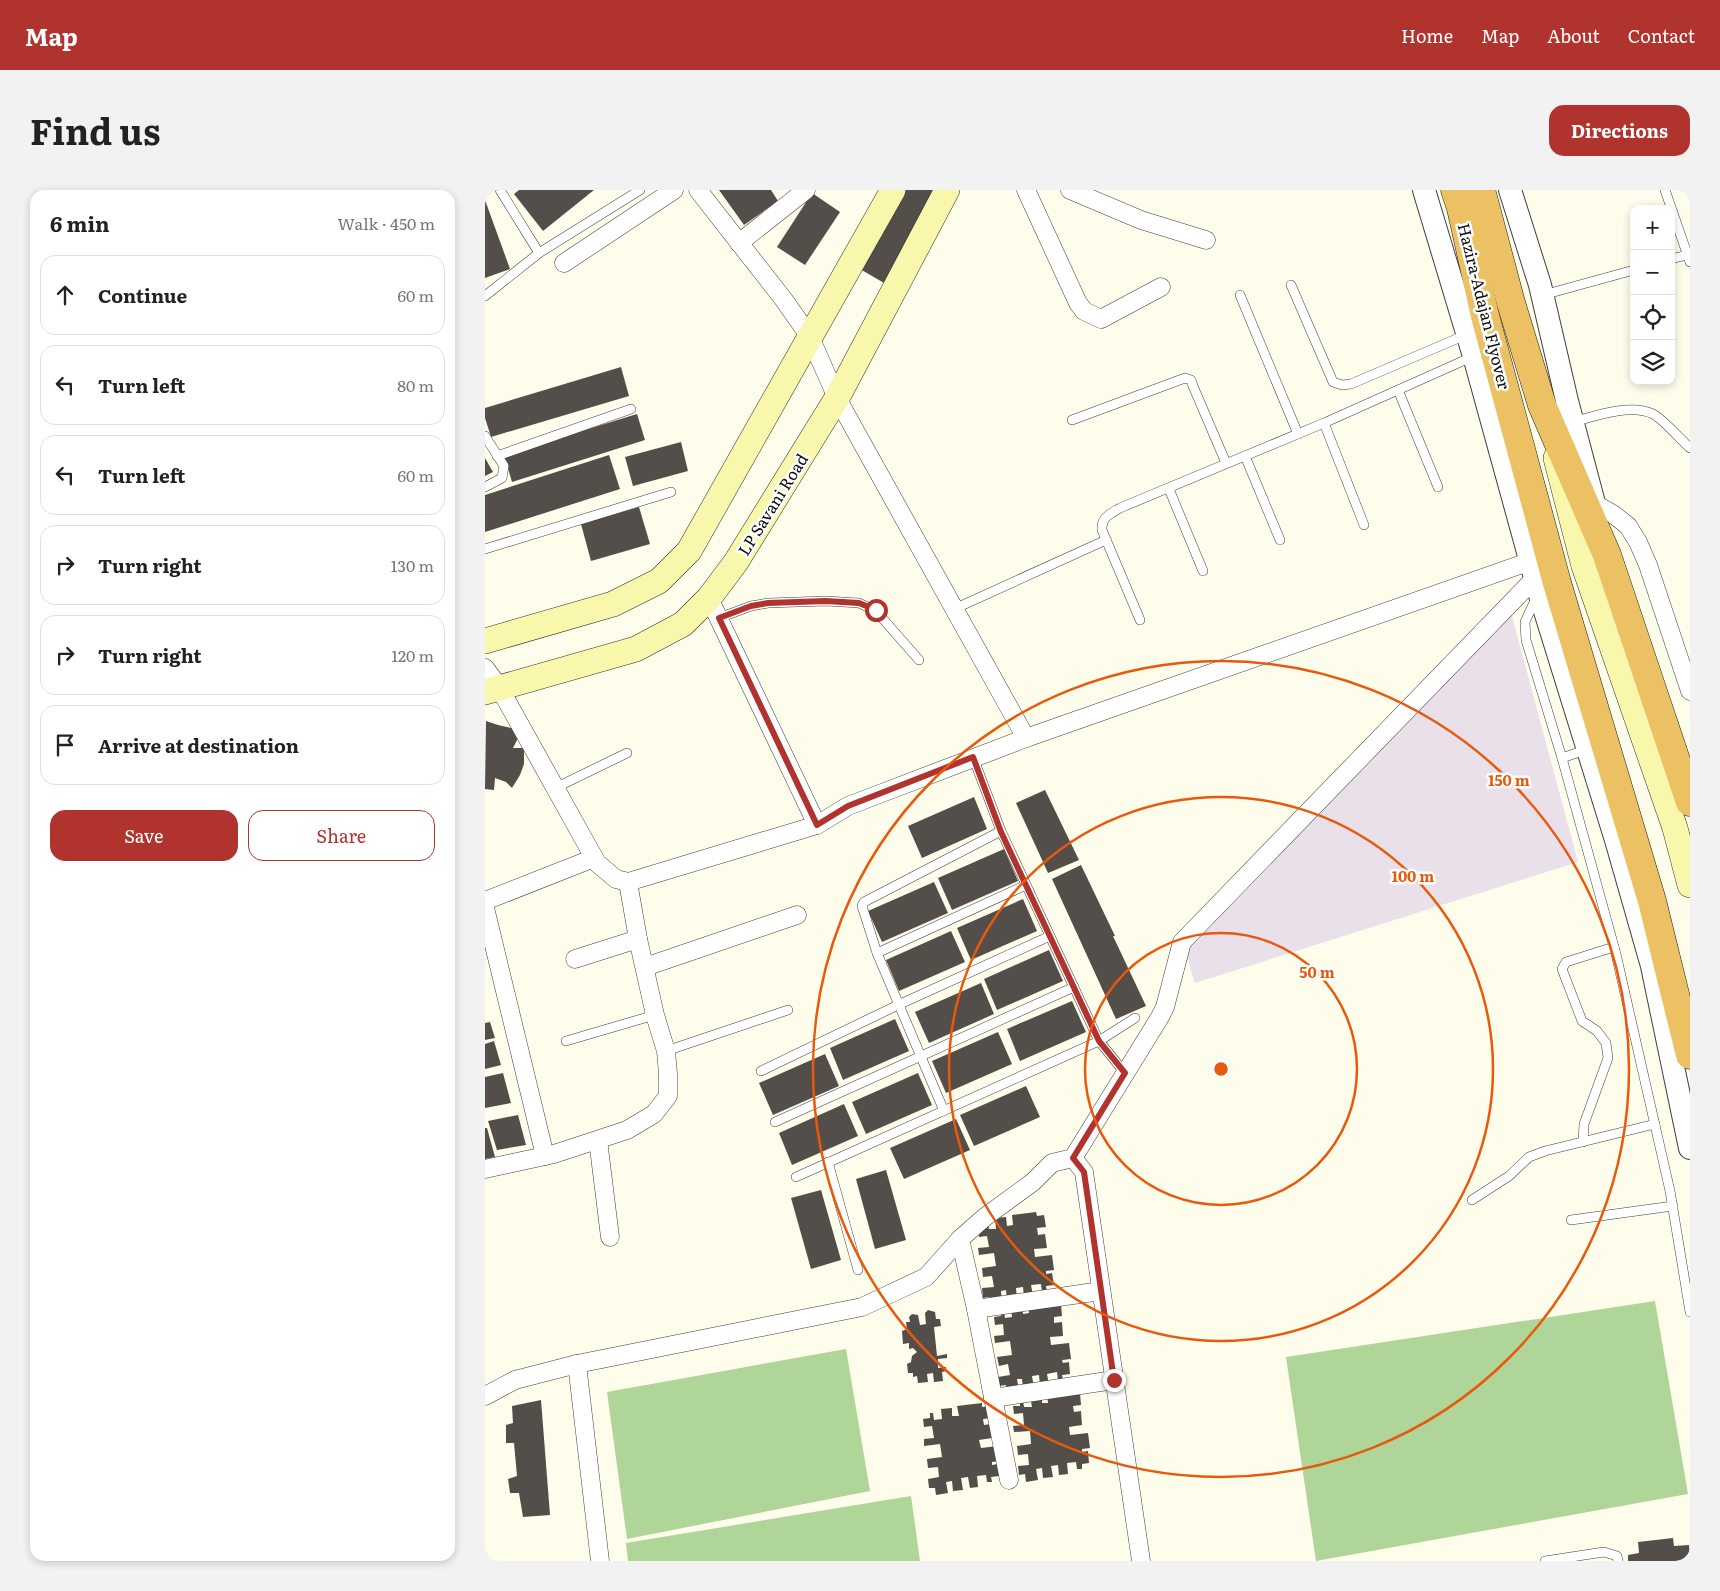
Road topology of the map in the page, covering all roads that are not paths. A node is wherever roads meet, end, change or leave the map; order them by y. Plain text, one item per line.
1 (501, 190) edge
2 (640, 190) edge
3 (673, 190) edge
4 (698, 190) edge
5 (947, 190) edge
6 (1027, 190) edge
7 (1070, 190) edge
8 (1424, 190) edge
9 (1455, 190) edge
10 (1481, 190) edge
11 (1510, 190) edge
12 (1665, 190) edge
13 (797, 193) edge
14 (888, 193) edge
15 (1206, 240) dead end
16 (739, 243) junction
17 (539, 253) junction
18 (1675, 259) edge
19 (1689, 259) edge
20 (564, 262) dead end
21 (1630, 271) edge
22 (1291, 285) dead end
23 (1161, 287) dead end
24 (1240, 295) dead end
25 (1543, 295) junction
26 (485, 296) edge
27 (1476, 325) junction
28 (810, 337) junction
29 (1474, 356) junction
30 (1398, 390) junction
31 (837, 398) junction
32 (631, 409) dead end
33 (1072, 420) dead end
34 (1515, 422) junction
35 (1573, 422) junction
36 (1324, 423) junction
37 (1298, 434) junction
38 (485, 436) edge
39 (1690, 448) edge
40 (497, 456) junction
41 (1245, 456) junction
42 (1226, 463) junction
43 (485, 487) edge
44 (1438, 487) dead end
45 (1169, 489) junction
46 (671, 492) dead end
47 (1595, 504) junction
48 (1364, 525) dead end
49 (1106, 540) junction
50 (1280, 540) dead end
51 (485, 549) edge
52 (1595, 561) junction
53 (1203, 571) dead end
54 (1535, 576) junction
55 (714, 608) junction
56 (954, 609) junction
57 (1140, 620) dead end
58 (485, 641) edge
59 (919, 660) dead end
60 (490, 682) edge
61 (1690, 692) edge
62 (1026, 738) junction
63 (1589, 749) junction
64 (627, 753) dead end
65 (973, 757) junction
66 (1563, 758) junction
67 (555, 788) junction
68 (1690, 802) edge
69 (817, 825) junction
70 (1001, 832) junction
71 (594, 858) junction
72 (627, 882) junction
73 (1026, 885) junction
74 (1690, 885) edge
75 (485, 902) edge
76 (485, 908) edge
77 (797, 915) dead end
78 (1050, 936) junction
79 (638, 939) junction
80 (1614, 947) junction
81 (877, 953) junction
82 (575, 959) dead end
83 (645, 967) junction
84 (1074, 987) junction
85 (898, 1005) junction
86 (788, 1010) dead end
87 (655, 1015) junction
88 (1135, 1018) dead end
89 (566, 1041) dead end
90 (1099, 1041) junction
91 (666, 1051) junction
92 (1690, 1056) edge
93 (921, 1057) junction
94 (761, 1071) dead end
95 (1125, 1073) junction
96 (944, 1111) junction
97 (775, 1122) dead end
98 (1655, 1124) junction
99 (598, 1140) junction
100 (1583, 1142) junction
101 (1690, 1148) edge
102 (545, 1156) junction
103 (1073, 1158) junction
104 (829, 1162) junction
105 (485, 1169) edge
106 (796, 1177) dead end
107 (1472, 1200) dead end
108 (1673, 1206) junction
109 (1571, 1220) dead end
110 (610, 1238) dead end
111 (960, 1238) junction
112 (858, 1270) dead end
113 (1688, 1290) edge
114 (1101, 1291) junction
115 (976, 1308) junction
116 (1690, 1312) edge
117 (577, 1364) junction
118 (1114, 1380) junction
119 (485, 1396) edge
120 (993, 1398) junction
121 (1009, 1480) dead end
122 (1591, 1558) edge
123 (600, 1561) edge
124 (1141, 1561) edge
125 (1545, 1561) edge
126 (1619, 1561) edge

1 - 17 lane
2 - 17 lane
3 - 20 street
4 - 16 street
5 - 31 main road, LP Savani Road
6 - 23 street
7 - 15 street
8 - 27 street
9 - 27 highway, Hazira-Adajan Flyover
10 - 52 highway, Hazira-Adajan Flyover
11 - 25 street
12 - 19 lane
13 - 16 street
14 - 28 main road
16 - 28 street
17 - 26 lane
18 - 19 lane
21 - 25 lane
22 - 27 lane
24 - 37 lane
25 - 35 street
27 - 29 street
27 - 34 highway, Hazira-Adajan Flyover
28 - 31 street
28 - 58 main road
29 - 30 lane
29 - 54 street
30 - 36 lane
30 - 44 lane
31 - 55 main road, LP Savani Road
31 - 56 street
32 - 40 lane
33 - 42 lane
34 - 52 main road
34 - 92 highway, Hazira-Adajan Flyover
35 - 39 lane
35 - 47 street
36 - 37 lane
36 - 48 lane
37 - 41 lane
38 - 40 lane
40 - 43 lane
41 - 42 lane
41 - 50 lane
42 - 45 lane
45 - 49 lane
45 - 53 lane
46 - 51 lane
47 - 52 street
47 - 61 street
49 - 56 lane
49 - 57 lane
52 - 68 highway, Hazira-Adajan Flyover
52 - 74 main road
54 - 62 street
54 - 63 street
54 - 66 lane
54 - 95 street
55 - 59 lane
55 - 60 main road, LP Savani Road
55 - 69 street
56 - 62 street
60 - 67 street
62 - 65 street
63 - 66 lane
63 - 101 street
64 - 67 lane
65 - 69 street
65 - 70 lane
66 - 80 lane
67 - 71 street
69 - 72 street
70 - 73 lane
70 - 81 lane
71 - 72 street
71 - 75 street
72 - 79 street
73 - 78 lane
73 - 81 lane
76 - 102 street
77 - 83 street
78 - 84 lane
78 - 85 lane
79 - 82 street
79 - 83 street
80 - 98 lane
80 - 100 lane
81 - 85 lane
83 - 87 street
84 - 90 lane
84 - 93 lane
85 - 93 lane
85 - 94 lane
86 - 91 lane
87 - 89 lane
87 - 91 street
88 - 90 lane
90 - 95 lane
90 - 96 lane
91 - 99 street
93 - 96 lane
93 - 97 lane
95 - 103 street
96 - 104 lane
98 - 100 lane
98 - 108 lane
99 - 102 street
99 - 110 street
100 - 107 lane
102 - 105 street
103 - 111 street
103 - 114 street
104 - 106 lane
104 - 112 lane
108 - 109 lane
108 - 113 lane
111 - 115 street
111 - 117 street
113 - 116 lane
114 - 115 street
114 - 118 street
115 - 120 street
117 - 119 street
117 - 123 street
118 - 120 street
118 - 124 street
120 - 121 street
122 - 125 lane
122 - 126 lane

